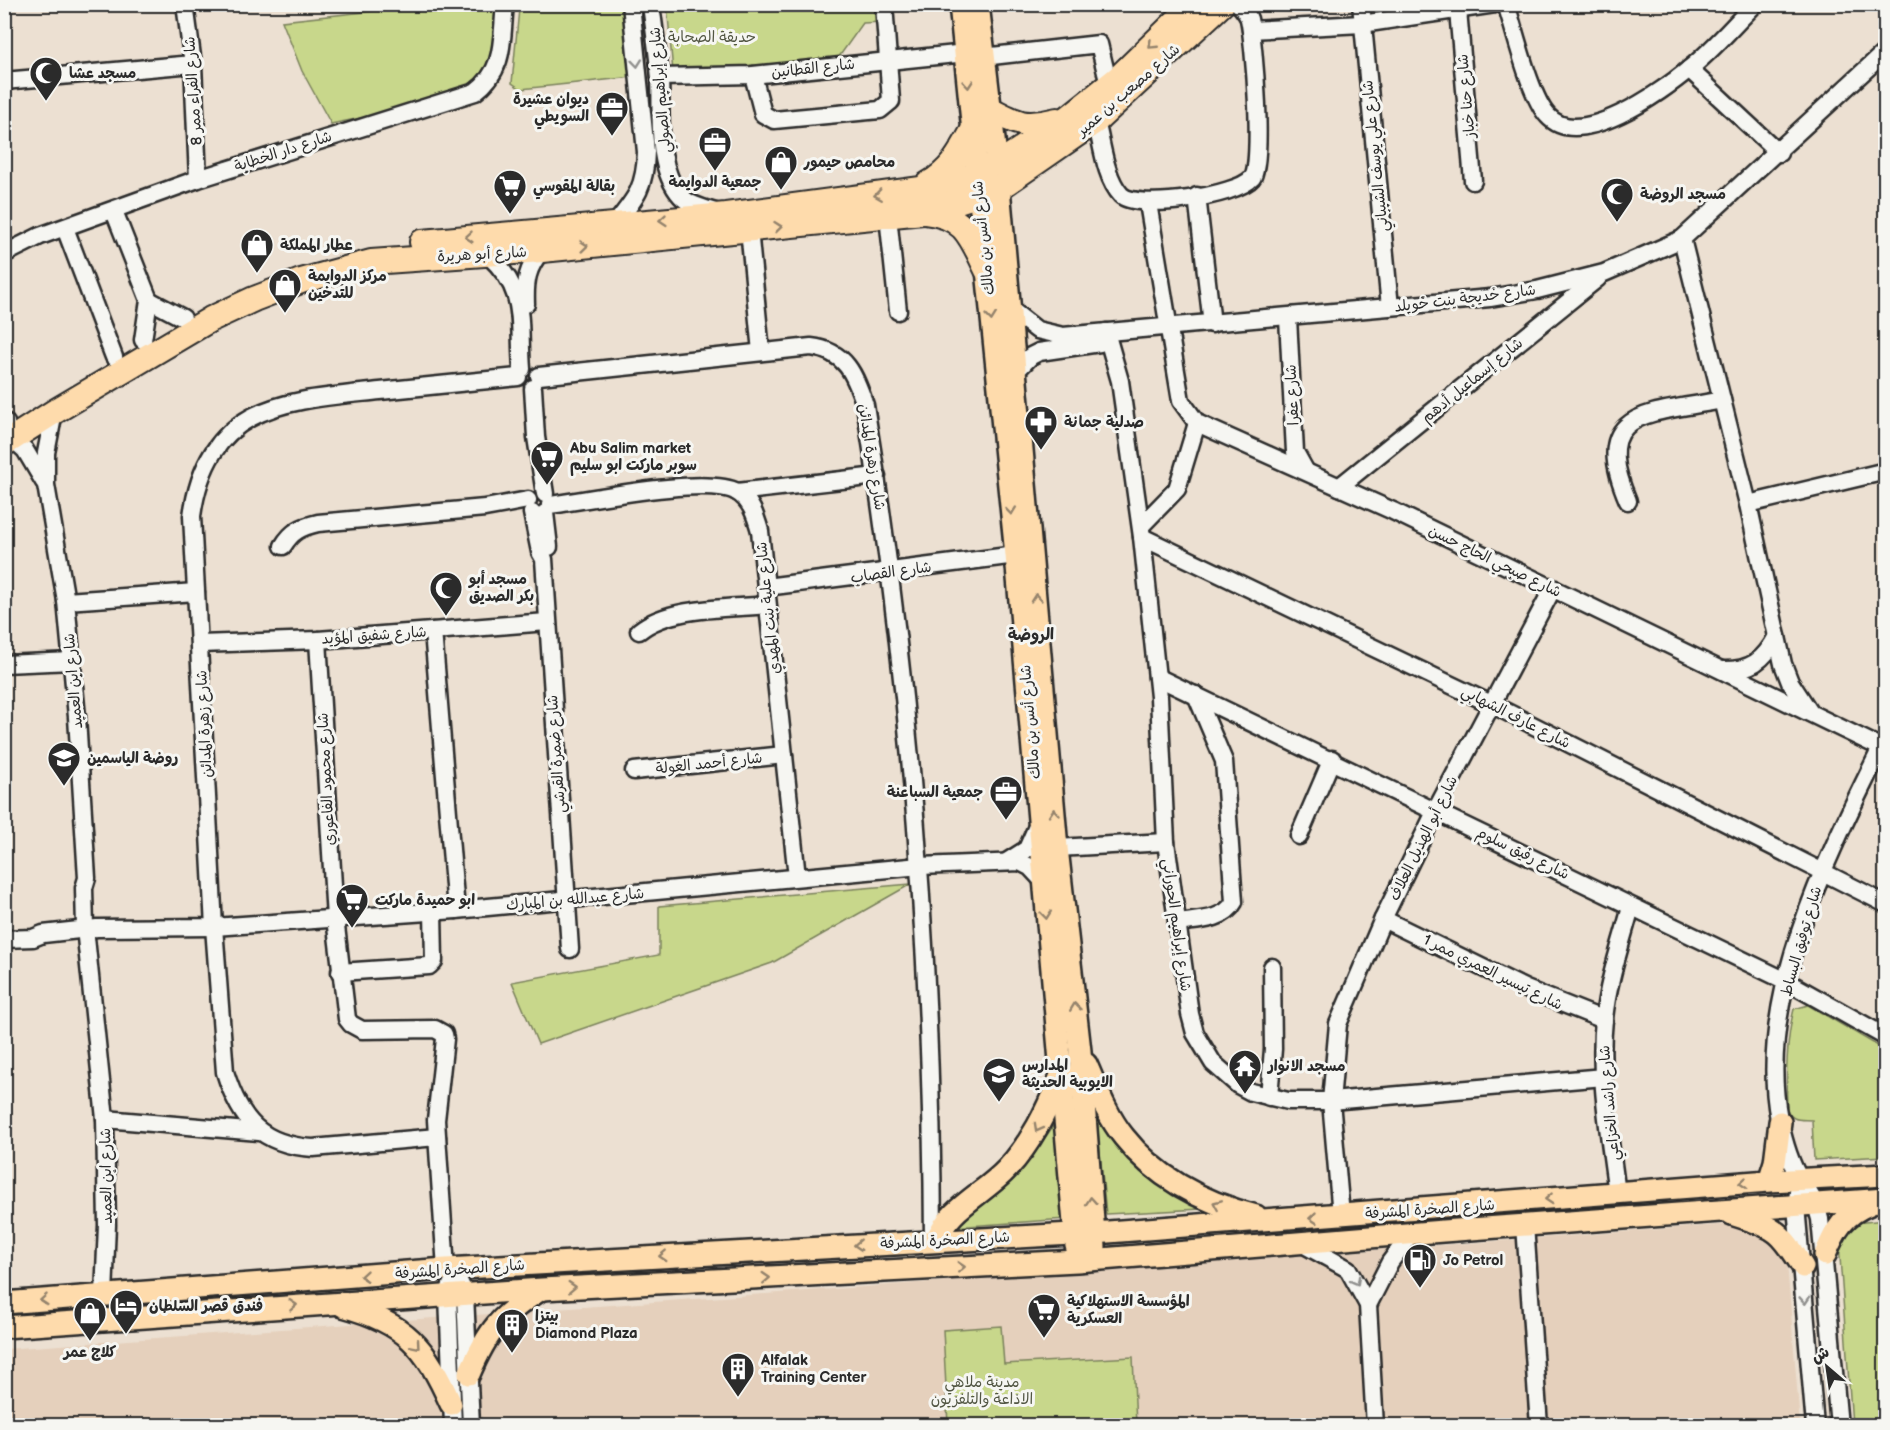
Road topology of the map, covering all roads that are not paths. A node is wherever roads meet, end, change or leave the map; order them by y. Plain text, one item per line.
1 (186, 4) edge
2 (505, 4) edge
3 (631, 4) edge
4 (651, 4) edge
5 (884, 4) edge
6 (960, 4) edge
7 (978, 4) edge
8 (1194, 4) edge
9 (1222, 4) edge
10 (1239, 4) edge
11 (1361, 4) edge
12 (1495, 4) edge
13 (1506, 4) edge
14 (1755, 4) edge
15 (1458, 10) junction
16 (1362, 24) junction
17 (1251, 30) junction
18 (1886, 51) edge
19 (974, 55) junction
20 (888, 60) junction
21 (194, 64) junction
22 (1689, 69) junction
23 (753, 75) junction
24 (660, 77) junction
25 (4, 81) edge
26 (1109, 85) junction
27 (988, 108) junction
28 (1068, 118) junction
29 (1096, 121) junction
30 (972, 132) junction
31 (1779, 153) junction
32 (198, 178) junction
33 (988, 181) junction
34 (1473, 181) dead end
35 (1197, 196) junction
36 (922, 201) junction
37 (1148, 203) junction
38 (114, 211) junction
39 (726, 215) junction
40 (888, 216) junction
41 (615, 224) junction
42 (65, 228) junction
43 (749, 230) junction
44 (1682, 239) junction
45 (542, 250) junction
46 (4, 254) edge
47 (488, 255) junction
48 (987, 270) junction
49 (1604, 273) junction
50 (149, 300) junction
51 (1390, 307) junction
52 (1009, 308) junction
53 (898, 311) dead end
54 (183, 318) junction
55 (1288, 318) junction
56 (1212, 324) junction
57 (1172, 328) junction
58 (1113, 336) junction
59 (143, 340) junction
60 (762, 351) junction
61 (114, 357) junction
62 (1015, 372) junction
63 (527, 377) junction
64 (1722, 400) junction
65 (54, 412) junction
66 (1197, 423) junction
67 (7, 430) edge
68 (1305, 470) junction
69 (1886, 471) edge
70 (877, 476) junction
71 (46, 485) junction
72 (1339, 487) junction
73 (737, 492) junction
74 (1628, 501) dead end
75 (539, 503) junction
76 (1748, 504) junction
77 (1142, 532) junction
78 (283, 546) dead end
79 (1016, 555) junction
80 (889, 572) junction
81 (766, 587) junction
82 (1553, 588) junction
83 (196, 592) junction
84 (66, 601) junction
85 (767, 604) junction
86 (547, 622) junction
87 (433, 631) junction
88 (639, 631) dead end
89 (1777, 636) junction
90 (318, 640) junction
91 (200, 645) junction
92 (72, 661) junction
93 (4, 664) edge
94 (1717, 670) junction
95 (1157, 677) junction
96 (1196, 695) junction
97 (1491, 704) junction
98 (1811, 713) junction
99 (1883, 749) edge
100 (784, 754) junction
101 (1332, 759) junction
102 (634, 771) dead end
103 (1436, 810) junction
104 (1038, 823) junction
105 (1299, 836) dead end
106 (1166, 842) junction
107 (1056, 848) junction
108 (1008, 861) junction
109 (920, 866) junction
110 (1822, 872) junction
111 (797, 877) junction
112 (1043, 881) junction
113 (566, 900) junction
114 (1886, 904) edge
115 (1631, 907) junction
116 (456, 910) junction
117 (433, 911) junction
118 (334, 918) junction
119 (1383, 919) junction
120 (1178, 923) junction
121 (214, 927) junction
122 (91, 933) junction
123 (4, 939) edge
124 (570, 949) dead end
125 (1272, 967) dead end
126 (340, 972) junction
127 (1786, 981) junction
128 (1604, 1020) junction
129 (1886, 1037) edge
130 (1080, 1051) junction
131 (1062, 1074) junction
132 (1604, 1077) junction
133 (1269, 1097) junction
134 (1331, 1101) junction
135 (105, 1119) junction
136 (1780, 1122) junction
137 (259, 1132) junction
138 (437, 1137) junction
139 (1886, 1175) edge
140 (1800, 1179) junction
141 (1769, 1181) junction
142 (1617, 1194) junction
143 (1884, 1199) edge
144 (1807, 1205) junction
145 (1720, 1210) junction
146 (1341, 1215) junction
147 (1274, 1221) junction
148 (1525, 1225) junction
149 (1085, 1233) junction
150 (1411, 1234) junction
151 (934, 1241) junction
152 (1301, 1243) junction
153 (1826, 1255) junction
154 (1086, 1260) junction
155 (1803, 1268) junction
156 (456, 1280) junction
157 (542, 1289) junction
158 (104, 1295) junction
159 (328, 1302) junction
160 (4, 1303) edge
161 (1368, 1305) junction
162 (4, 1327) edge
163 (469, 1374) junction
164 (452, 1415) edge
165 (471, 1425) edge
166 (1375, 1425) edge
167 (1539, 1425) edge
168 (1815, 1425) edge
169 (1839, 1425) edge

1 - 21 street, شارع الفراء ممر 8
2 - 32 street, شارع دار الخطابة
3 -> 41 street, شارع إبراهيم الصولي
4 - 24 street, شارع إبراهيم الصولي
5 - 20 street
6 - 19 main road, شارع أنس بن مالك
7 - 19 main road, شارع أنس بن مالك
8 -> 26 highway, شارع مصعب بن عمير
9 - 29 highway, شارع مصعب بن عمير
10 - 17 street
11 - 16 street, شارع علي يوسف الشيباني
12 - 15 street
13 - 22 street
14 - 22 street
15 - 16 street
15 - 34 street, شارع حنا خباز
16 - 17 street
16 - 51 street, شارع علي يوسف الشيباني
17 - 35 street
18 - 31 street, شارع خديجة بنت خويلد
19 - 20 street, شارع القطانين
19 - 26 street, شارع القطانين
19 - 27 main road, شارع أنس بن مالك
19 -> 30 main road, شارع أنس بن مالك
20 - 23 street, شارع القطانين
20 - 23 street
21 - 25 street
21 - 32 street, شارع الفراء ممر 8
22 - 31 street
23 - 24 street, شارع القطانين
24 - 39 street, شارع إبراهيم الصولي
26 - 28 highway, شارع مصعب بن عمير
27 - 28 highway
27 - 33 main road, شارع أنس بن مالك
28 - 33 highway, شارع مصعب بن عمير
29 - 33 highway, شارع مصعب بن عمير
29 - 37 street
30 - 33 main road, شارع أنس بن مالك
30 - 36 highway
31 - 44 street, شارع خديجة بنت خويلد
32 - 38 street, شارع دار الخطابة
33 - 36 highway, شارع أبو هريرة
33 - 48 main road, شارع أنس بن مالك
33 - 52 main road, شارع أنس بن مالك
35 - 37 street
35 - 56 street
36 -> 39 highway, شارع أبو هريرة
36 - 40 highway, شارع أبو هريرة
36 - 48 highway
37 - 57 street
38 - 42 street, شارع دار الخطابة
38 - 50 street
39 -> 41 highway, شارع أبو هريرة
43 -> 40 highway, شارع أبو هريرة
40 - 53 street
41 -> 54 highway, شارع أبو هريرة
42 - 46 street, شارع دار الخطابة
42 - 61 street
45 -> 43 highway, شارع أبو هريرة
43 - 60 street
44 - 49 street, شارع خديجة بنت خويلد
44 - 64 street
45 - 47 highway, شارع أبو هريرة
45 - 63 street, شارع ضمرة القرشي
47 - 63 street, شارع ضمرة القرشي
47 - 65 highway, شارع أبو هريرة
48 -> 79 main road, شارع أنس بن مالك
49 - 51 street, شارع خديجة بنت خويلد
49 - 72 street, شارع إسماعيل أدهم
50 - 54 street
50 - 59 street
51 - 55 street, شارع خديجة بنت خويلد
52 - 58 street, شارع خديجة بنت خويلد
52 - 62 main road, شارع أنس بن مالك
54 - 59 highway, شارع أبو هريرة
55 - 56 street, شارع خديجة بنت خويلد
55 - 68 street, شارع عفرا
56 - 57 street, شارع خديجة بنت خويلد
57 - 58 street, شارع خديجة بنت خويلد
57 - 66 street
58 - 62 street, شارع خديجة بنت خويلد
58 - 77 street, شارع إبراهيم الحوراني
59 - 61 highway, شارع أبو هريرة
60 - 63 street, شارع زهرة المدائن
60 - 70 street, شارع زهرة المدائن
61 - 67 highway, شارع أبو هريرة
107 -> 62 main road, شارع أنس بن مالك
63 - 75 street, شارع ضمرة القرشي
63 - 83 street, شارع زهرة المدائن
64 - 74 street
64 - 76 street
65 - 67 highway, شارع أبو هريرة
65 - 71 street, شارع ابن العميد
66 - 68 street, شارع صبحي الحاج حسن
66 - 77 street
67 - 71 street, شارع ابن العميد
68 - 72 street, شارع صبحي الحاج حسن
69 - 76 street
70 - 73 street
70 - 80 street, شارع زهرة المدائن
71 - 84 street, شارع ابن العميد
72 - 82 street, شارع صبحي الحاج حسن
73 - 75 street
73 - 81 street, شارع علية بنت المهدي
75 - 78 street
75 - 86 street, شارع ضمرة القرشي
76 - 89 street
77 - 95 street, شارع إبراهيم الحوراني
77 - 97 street, شارع عارف الشهابي
79 - 80 street, شارع القصاب
79 - 104 main road, شارع أنس بن مالك
80 - 81 street, شارع القصاب
80 - 109 street, شارع زهرة المدائن
81 - 85 street, شارع علية بنت المهدي
82 - 94 street, شارع صبحي الحاج حسن
82 - 97 street, شارع أبو الهذيل العلاف
83 - 84 street
83 - 91 street, شارع زهرة المدائن
84 - 92 street, شارع ابن العميد
85 - 88 street
85 - 100 street, شارع علية بنت المهدي
86 - 87 street, شارع شفيق المؤيد
86 - 113 street, شارع ضمرة القرشي
87 - 90 street, شارع شفيق المؤيد
87 - 116 street
89 - 94 street
89 - 98 street
90 - 91 street, شارع شفيق المؤيد
90 - 118 street, شارع محمود الفاعوري
91 - 121 street, شارع زهرة المدائن
92 - 93 street
92 - 122 street, شارع ابن العميد
94 - 98 street, شارع صبحي الحاج حسن
95 - 96 street, شارع رفيق سلوم
95 - 106 street, شارع إبراهيم الحوراني
96 - 101 street, شارع رفيق سلوم
96 - 120 street
97 - 103 street, شارع أبو الهذيل العلاف
97 - 110 street, شارع عارف الشهابي
98 - 99 street, شارع صبحي الحاج حسن
99 - 110 street, شارع توفيق البساط
100 - 102 street, شارع أحمد الغولة
100 - 111 street, شارع علية بنت المهدي
101 - 103 street, شارع رفيق سلوم
101 - 105 street
103 - 115 street, شارع رفيق سلوم
103 - 119 street, شارع أبو الهذيل العلاف
104 - 108 street
104 - 112 main road, شارع أنس بن مالك
106 - 107 street
106 - 120 street, شارع إبراهيم الحوراني
130 -> 107 main road, شارع أنس بن مالك
108 - 109 street, شارع عبدالله بن المبارك
108 - 112 street, شارع عبدالله بن المبارك
109 - 111 street, شارع عبدالله بن المبارك
109 - 151 street, شارع زهرة المدائن
110 - 114 street, شارع عارف الشهابي
110 - 127 street, شارع توفيق البساط
111 - 113 street, شارع عبدالله بن المبارك
112 -> 131 main road, شارع أنس بن مالك
113 - 116 street, شارع عبدالله بن المبارك
113 - 124 street, شارع ضمرة القرشي
115 - 127 street, شارع رفيق سلوم
115 - 128 street, شارع راشد الخزاعي
116 - 117 street, شارع عبدالله بن المبارك
117 - 118 street, شارع عبدالله بن المبارك
117 - 126 street
118 - 121 street, شارع عبدالله بن المبارك
118 - 126 street
119 - 128 street, شارع تيسير العمري ممر 1
119 - 134 street, شارع أبو الهذيل العلاف
120 - 133 street, شارع إبراهيم الحوراني
121 - 122 street, شارع عبدالله بن المبارك
121 - 137 street, شارع زهرة المدائن
122 - 123 street, شارع عبدالله بن المبارك
122 - 135 street, شارع ابن العميد
125 - 133 street
126 - 138 street
127 - 129 street, شارع رفيق سلوم
127 - 136 street, شارع توفيق البساط
128 - 132 street, شارع راشد الخزاعي
147 -> 130 main road
149 -> 130 main road, شارع أنس بن مالك
131 - 149 main road, شارع أنس بن مالك
131 -> 151 main road
132 - 134 street, شارع إبراهيم الحوراني
132 - 142 street, شارع راشد الخزاعي
133 - 134 street, شارع إبراهيم الحوراني
134 - 146 street, شارع أبو الهذيل العلاف
135 - 137 street
135 - 158 street, شارع ابن العميد
136 - 140 street, شارع توفيق البساط
136 - 141 main road
137 - 138 street, شارع زهرة المدائن
138 - 156 street
139 - 140 main road, شارع الصخرة المشرفة
140 - 141 main road, شارع الصخرة المشرفة
140 - 144 street
141 -> 142 main road, شارع الصخرة المشرفة
142 -> 146 main road, شارع الصخرة المشرفة
143 - 144 main road, شارع الصخرة المشرفة
143 - 153 main road
144 - 145 main road, شارع الصخرة المشرفة
144 - 153 street
144 - 155 street
145 - 148 main road, شارع الصخرة المشرفة
145 - 155 main road
146 -> 147 main road, شارع الصخرة المشرفة
147 - 149 main road, شارع الصخرة المشرفة
148 - 150 main road, شارع الصخرة المشرفة
148 - 167 street
149 - 151 main road, شارع الصخرة المشرفة
149 - 154 main road, شارع أنس بن مالك
150 - 152 main road, شارع الصخرة المشرفة
150 - 161 street
151 -> 156 main road, شارع الصخرة المشرفة
152 - 154 main road, شارع الصخرة المشرفة
152 -> 161 street
153 - 169 street
157 -> 154 main road, شارع الصخرة المشرفة
155 -> 168 street
156 - 157 main road, شارع الصخرة المشرفة
156 -> 158 main road, شارع الصخرة المشرفة
156 - 159 main road, شارع الصخرة المشرفة
156 - 163 street
156 - 164 street
157 - 163 main road
158 -> 160 main road, شارع الصخرة المشرفة
162 -> 159 main road, شارع الصخرة المشرفة
159 -> 164 main road
161 - 166 street
163 - 165 street

